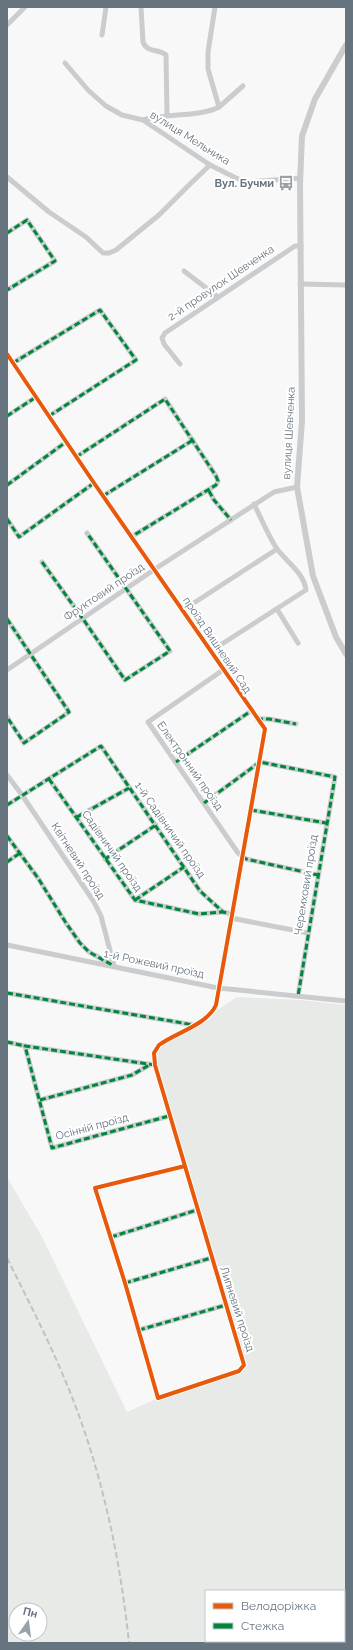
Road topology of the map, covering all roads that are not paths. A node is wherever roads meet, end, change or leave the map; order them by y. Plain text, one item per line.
1 (25, 7) edge
2 (106, 7) edge
3 (142, 7) edge
4 (215, 7) edge
5 (8, 23) edge
6 (102, 35) dead end
7 (346, 45) edge
8 (65, 63) dead end
9 (243, 86) dead end
10 (219, 107) junction
11 (168, 115) junction
12 (143, 120) junction
13 (210, 165) junction
14 (7, 177) edge
15 (300, 178) junction
16 (7, 233) edge
17 (301, 246) junction
18 (184, 272) dead end
19 (300, 284) junction
20 (346, 284) edge
21 (7, 290) edge
22 (218, 296) junction
23 (7, 354) edge
24 (13, 363) junction
25 (180, 364) dead end
26 (36, 397) junction
27 (7, 416) edge
28 (49, 416) junction
29 (193, 440) junction
30 (66, 442) junction
31 (76, 457) junction
32 (94, 483) junction
33 (7, 485) edge
34 (297, 487) junction
35 (209, 491) junction
36 (103, 496) junction
37 (254, 504) junction
38 (7, 519) edge
39 (231, 520) junction
40 (87, 533) dead end
41 (131, 537) junction
42 (277, 549) junction
43 (42, 562) dead end
44 (155, 569) junction
45 (127, 590) junction
46 (277, 609) junction
47 (183, 610) junction
48 (83, 618) junction
49 (7, 619) edge
50 (298, 643) dead end
51 (211, 651) junction
52 (31, 654) junction
53 (346, 654) edge
54 (7, 670) edge
55 (224, 670) junction
56 (251, 711) junction
57 (7, 717) edge
58 (257, 719) junction
59 (296, 724) dead end
60 (176, 762) junction
61 (260, 762) junction
62 (7, 775) edge
63 (49, 779) junction
64 (129, 788) junction
65 (22, 795) junction
66 (204, 803) junction
67 (7, 805) edge
68 (251, 810) junction
69 (77, 817) junction
70 (326, 823) junction
71 (156, 825) junction
72 (7, 836) edge
73 (20, 853) junction
74 (243, 856) junction
75 (105, 859) junction
76 (7, 862) edge
77 (184, 867) junction
78 (318, 875) junction
79 (135, 900) junction
80 (223, 912) junction
81 (232, 916) junction
82 (308, 933) junction
83 (7, 945) edge
84 (114, 966) junction
85 (218, 988) junction
86 (7, 993) edge
87 (298, 996) junction
88 (346, 1001) edge
89 (194, 1025) junction
90 (7, 1042) edge
91 (25, 1046) junction
92 (153, 1064) junction
93 (40, 1100) junction
94 (169, 1116) junction
95 (185, 1166) junction
96 (197, 1210) junction
97 (111, 1237) junction
98 (211, 1258) junction
99 (125, 1283) junction
100 (226, 1304) junction
101 (139, 1330) junction

1 - 5 street
2 - 6 street
3 - 11 street
4 - 10 street
7 - 15 street, вулиця Шевченка
8 - 12 street, вулиця Мельника
9 - 10 street
10 - 11 street
11 - 12 street
12 - 13 street, вулиця Мельника
13 - 14 street
13 - 15 street, вулиця Мельника
15 - 17 street, вулиця Шевченка
16 - 21 street
17 - 19 street, вулиця Шевченка
17 - 22 street, 2-й провулок Шевченка
18 - 22 street
19 - 20 street
19 - 34 street, вулиця Шевченка
22 - 25 street, 2-й провулок Шевченка
23 - 24 street, проїзд Вишневий Сад
24 - 26 street, проїзд Вишневий Сад
24 - 28 street
26 - 27 street
26 - 28 street, проїзд Вишневий Сад
28 - 30 street, проїзд Вишневий Сад
29 - 31 street
29 - 35 street
29 - 36 street
30 - 31 street, проїзд Вишневий Сад
30 - 33 street
31 - 32 street, проїзд Вишневий Сад
32 - 36 street, проїзд Вишневий Сад
32 - 38 street
34 - 37 street, Фруктовий проїзд
34 - 53 street, вулиця Шевченка
35 - 39 street
35 - 41 street
36 - 41 street, проїзд Вишневий Сад
37 - 39 street, Фруктовий проїзд
37 - 42 street
39 - 44 street, Фруктовий проїзд
40 - 45 street
41 - 44 street, проїзд Вишневий Сад
42 - 46 street
42 - 47 street
43 - 48 street
44 - 45 street, Фруктовий проїзд
44 - 47 street, проїзд Вишневий Сад
45 - 48 street, Фруктовий проїзд
45 - 48 street
46 - 50 street
46 - 51 street
47 - 51 street, проїзд Вишневий Сад
48 - 52 street, Фруктовий проїзд
49 - 52 street
51 - 55 street, проїзд Вишневий Сад
52 - 54 street, Фруктовий проїзд
52 - 57 street
55 - 56 street, проїзд Вишневий Сад
55 - 60 street, Електронний проїзд
56 - 58 street, проїзд Вишневий Сад
56 - 60 street
58 - 59 street
58 - 61 street, проїзд Вишневий Сад
60 - 66 street, Електронний проїзд
61 - 66 street
61 - 68 street, проїзд Вишневий Сад
61 - 70 street, Черемховий проїзд
62 - 65 street, Квітневий проїзд
63 - 64 street, 1-й Садівничий проїзд
63 - 65 street
63 - 69 street, Садівничий проїзд
64 - 69 street
64 - 71 street, 1-й Садівничий проїзд
65 - 67 street
65 - 84 street, Квітневий проїзд
66 - 74 street, Електронний проїзд
68 - 70 street
68 - 74 street, проїзд Вишневий Сад
69 - 75 street, Садівничий проїзд
70 - 78 street, Черемховий проїзд
71 - 75 street
71 - 77 street, 1-й Садівничий проїзд
72 - 73 street
73 - 76 street
73 - 84 street
74 - 78 street
74 - 81 street, проїзд Вишневий Сад
75 - 79 street, Садівничий проїзд
77 - 79 street
77 - 80 street, 1-й Садівничий проїзд
78 - 82 street, Черемховий проїзд
79 - 80 street, Садівничий проїзд
80 - 81 street, 1-й Садівничий проїзд
81 - 82 street, 1-й Садівничий проїзд
81 - 85 street, проїзд Вишневий Сад
82 - 87 street, Черемховий проїзд
83 - 84 street, 1-й Рожевий проїзд
84 - 85 street, 1-й Рожевий проїзд
85 - 87 street, 1-й Рожевий проїзд
85 - 89 street, Липневий проїзд
86 - 89 street
87 - 88 street, 1-й Рожевий проїзд
89 - 92 street, Липневий проїзд
90 - 91 street
91 - 92 street
91 - 93 street, Осінній проїзд
92 - 93 street
92 - 94 street, Липневий проїзд
93 - 94 street, Осінній проїзд
94 - 95 street, Липневий проїзд
95 - 96 street, Липневий проїзд
95 - 97 street, Липневий проїзд
96 - 97 street
96 - 98 street, Липневий проїзд
97 - 99 street, Липневий проїзд
98 - 99 street
98 - 100 street, Липневий проїзд
99 - 101 street, Липневий проїзд
100 - 101 street
100 - 101 street, Липневий проїзд

